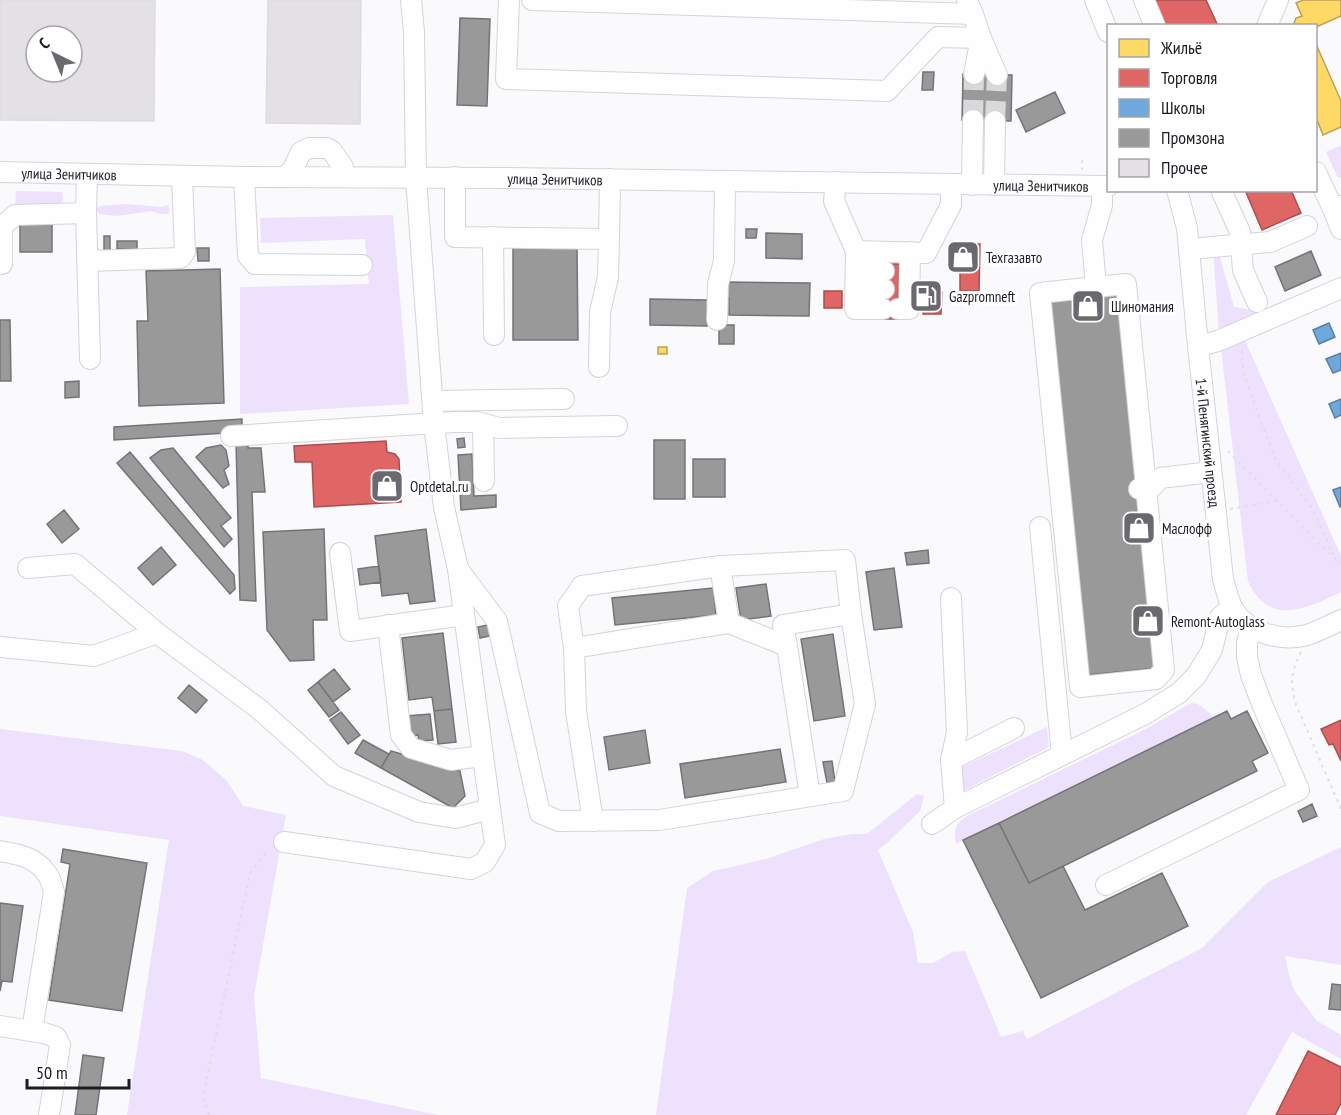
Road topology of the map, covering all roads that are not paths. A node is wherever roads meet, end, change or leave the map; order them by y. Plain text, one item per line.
1 (411, 0) edge
2 (509, 0) edge
3 (532, 0) edge
4 (1095, 0) edge
5 (1144, 0) edge
6 (1278, 0) edge
7 (970, 7) edge
8 (1154, 24) edge
9 (1268, 24) edge
10 (1107, 30) edge
11 (981, 38) junction
12 (974, 74) tunnel mouth
13 (997, 75) tunnel mouth
14 (973, 120) tunnel mouth
15 (995, 121) tunnel mouth
16 (0, 172) edge
17 (87, 174) junction
18 (1317, 174) edge
19 (182, 176) junction
20 (244, 177) junction
21 (285, 177) junction
22 (344, 177) junction
23 (455, 177) junction
24 (416, 178) junction
25 (610, 179) junction
26 (725, 181) junction
27 (836, 182) junction
28 (951, 184) junction
29 (972, 185) junction
30 (994, 185) junction
31 (1106, 185) edge
32 (1178, 192) edge
33 (1222, 192) dead end
34 (1337, 208) edge
35 (86, 213) junction
36 (1306, 226) dead end
37 (1, 228) edge
38 (1341, 229) edge
39 (493, 237) junction
40 (609, 238) junction
41 (1240, 245) junction
42 (1189, 249) junction
43 (87, 261) junction
44 (0, 264) edge
45 (362, 265) dead end
46 (856, 270) junction
47 (897, 283) junction
48 (1096, 287) junction
49 (1341, 288) edge
50 (1257, 302) dead end
51 (717, 320) dead end
52 (494, 335) dead end
53 (1198, 346) junction
54 (90, 358) dead end
55 (599, 367) dead end
56 (564, 399) dead end
57 (433, 401) junction
58 (434, 424) junction
59 (483, 424) junction
60 (617, 426) dead end
61 (231, 436) dead end
62 (1211, 472) junction
63 (1145, 479) junction
64 (484, 481) dead end
65 (1040, 527) dead end
66 (340, 553) dead end
67 (720, 566) junction
68 (28, 568) dead end
69 (458, 569) junction
70 (951, 598) dead end
71 (1232, 608) junction
72 (851, 614) junction
73 (464, 615) junction
74 (1341, 620) edge
75 (729, 623) junction
76 (388, 625) junction
77 (1251, 628) junction
78 (157, 633) junction
79 (787, 646) junction
80 (0, 647) edge
81 (574, 648) junction
82 (1014, 728) dead end
83 (1062, 755) junction
84 (483, 756) junction
85 (951, 760) junction
86 (810, 796) junction
87 (955, 808) junction
88 (490, 809) junction
89 (593, 821) junction
90 (932, 824) dead end
91 (284, 842) road end
92 (0, 851) edge
93 (1106, 885) dead end
94 (0, 1026) edge
95 (32, 1031) junction
96 (49, 1115) edge

1 - 24 street
2 - 11 street
3 - 7 street
4 - 10 street
5 - 8 street
6 - 9 street
7 - 11 street
11 - 12 street
11 - 13 street
14 - 29 street
15 - 30 street
16 - 17 street, улица Зенитчиков
17 - 19 street, улица Зенитчиков
17 - 35 street
18 - 34 street
19 - 20 street, улица Зенитчиков
19 - 43 street
20 - 21 street, улица Зенитчиков
20 - 45 street
21 - 22 street, улица Зенитчиков
21 - 22 street
22 - 24 street, улица Зенитчиков
23 - 24 street, улица Зенитчиков
23 - 25 street, улица Зенитчиков
23 - 39 street
24 - 57 street
25 - 26 street, улица Зенитчиков
25 - 40 street
26 - 27 street, улица Зенитчиков
26 - 51 street
27 - 28 street, улица Зенитчиков
27 - 46 street
28 - 29 street, улица Зенитчиков
28 - 47 street
29 - 30 street, улица Зенитчиков
30 - 31 street, улица Зенитчиков
31 - 48 street
32 - 42 street, 1-й Пенягинский проезд
33 - 41 street
34 - 38 street
35 - 37 street
35 - 43 street
36 - 41 street
37 - 44 street
39 - 40 street
39 - 52 street
40 - 55 street
41 - 42 street
41 - 50 street
42 - 53 street, 1-й Пенягинский проезд
43 - 54 street
46 - 47 street
46 - 47 street
46 - 47 street
48 - 63 street
48 - 63 street
49 - 53 street
53 - 62 street, 1-й Пенягинский проезд
56 - 57 street
57 - 58 street
58 - 59 street
58 - 61 street
58 - 69 street
59 - 60 street
59 - 64 street
62 - 63 street
62 - 71 street, 1-й Пенягинский проезд
65 - 83 street
66 - 76 street
67 - 72 street
67 - 75 street
67 - 81 street
68 - 78 street
69 - 73 street
69 - 89 street
70 - 85 street
71 - 77 street, 1-й Пенягинский проезд
71 - 83 street
72 - 79 street
72 - 86 street
73 - 76 street
73 - 84 street
74 - 77 street
75 - 79 street
75 - 81 street
76 - 84 street
77 - 93 street
78 - 80 street
78 - 88 street
79 - 86 street
81 - 89 street
82 - 85 street
83 - 87 street
84 - 88 street
85 - 87 street
86 - 89 street
87 - 90 street
88 - 91 street
92 - 95 street
94 - 95 street
95 - 96 street

